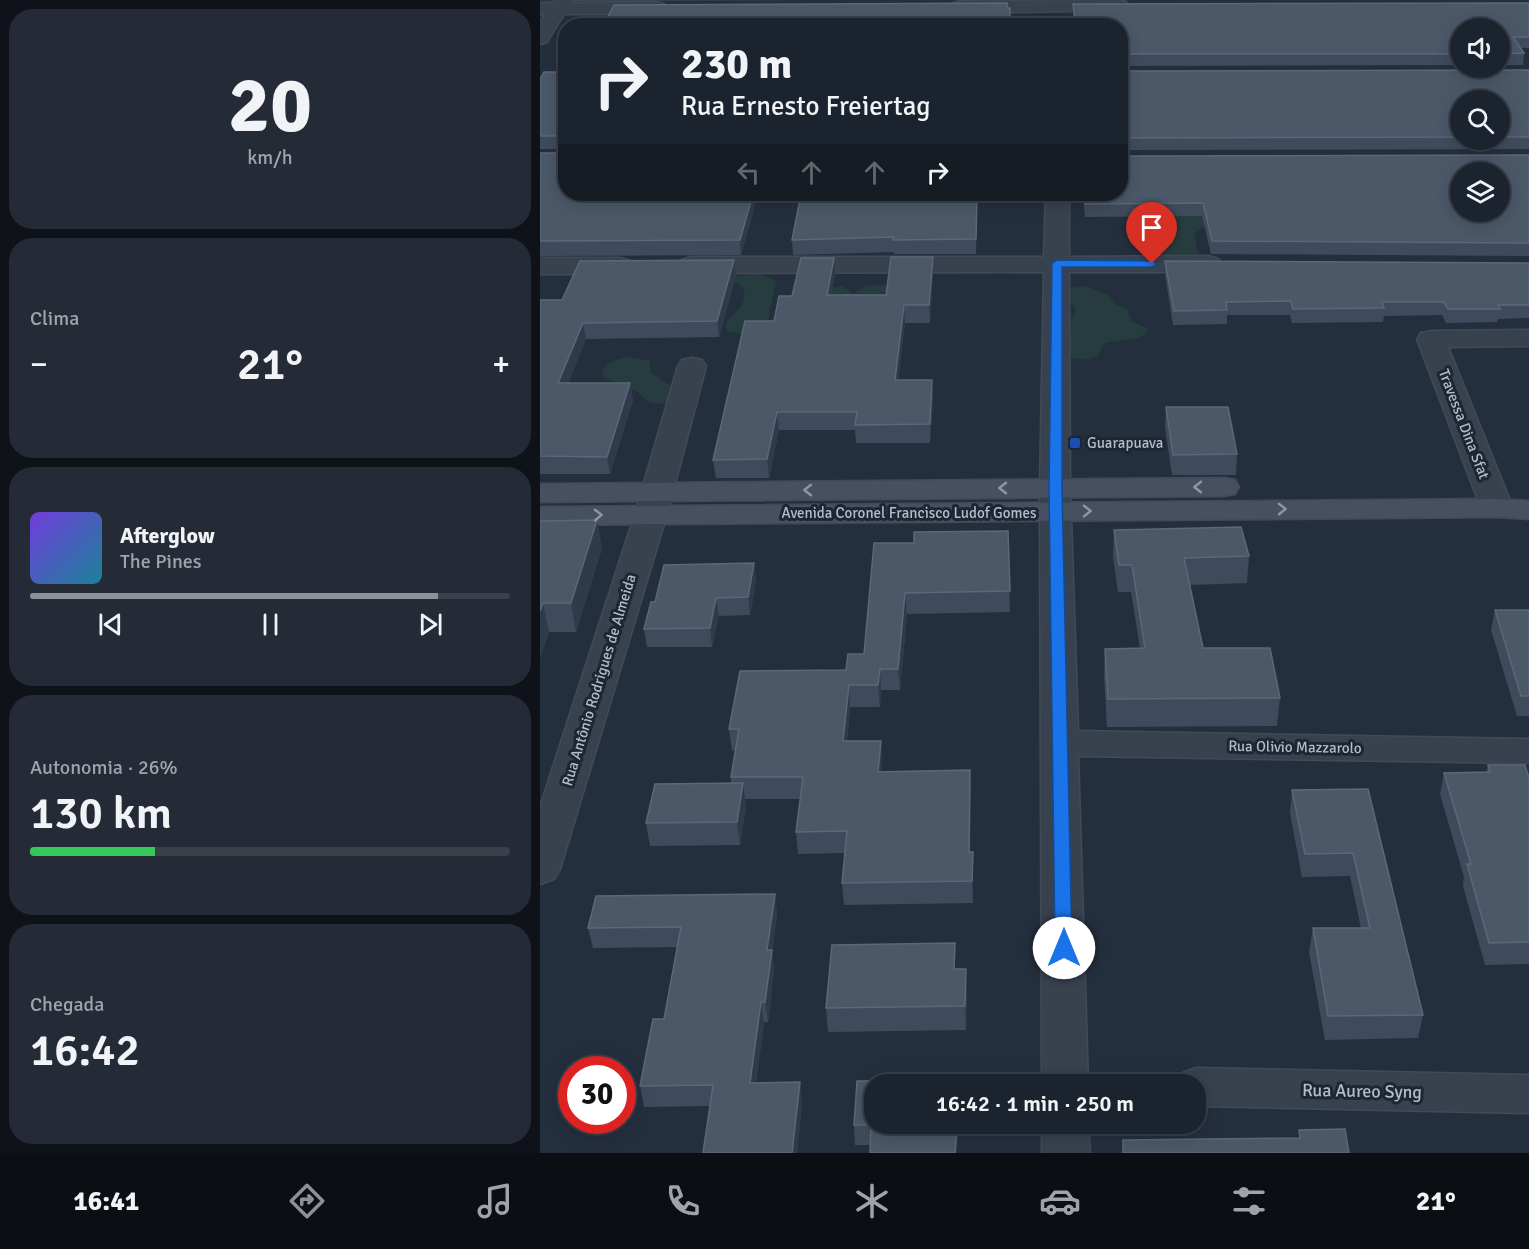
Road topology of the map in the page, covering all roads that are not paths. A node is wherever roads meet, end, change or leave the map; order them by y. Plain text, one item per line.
1 (554, 6) edge
2 (1139, 6) edge
3 (938, 7) edge
4 (677, 8) edge
5 (1056, 11) edge
6 (540, 38) edge
7 (1058, 201) edge
8 (1057, 263) junction
9 (1234, 264) edge
10 (540, 266) edge
11 (1529, 338) edge
12 (692, 366) dead end
13 (1529, 489) edge
14 (540, 493) edge
15 (1493, 497) junction
16 (1056, 500) junction
17 (654, 503) junction
18 (1529, 510) edge
19 (540, 516) edge
20 (1061, 743) junction
21 (1529, 751) edge
22 (540, 869) edge
23 (1065, 1074) edge
24 (1206, 1088) edge
25 (1529, 1094) edge
26 (1065, 1134) edge
27 (1066, 1153) edge

1 - 4 street
1 - 6 street
2 - 5 street
3 - 5 street
7 - 8 street
8 - 9 street
8 - 10 street
8 - 16 street
11 - 15 street, Travessa Dina Sfat
12 - 17 street, Rua Antônio Rodrigues de Almeida
13 - 15 street, Avenida Coronel Francisco Ludof Gomes
14 - 17 street, Avenida Coronel Francisco Ludof Gomes
15 - 16 street, Avenida Coronel Francisco Ludof Gomes
15 - 18 street, Avenida Coronel Francisco Ludof Gomes
16 - 17 street, Avenida Coronel Francisco Ludof Gomes
16 - 20 street
19 -> 17 street, Avenida Coronel Francisco Ludof Gomes
17 - 22 street, Rua Antônio Rodrigues de Almeida
20 - 21 street, Rua Olivio Mazzarolo
20 - 23 street
24 - 25 street, Rua Aureo Syng
26 - 27 street

